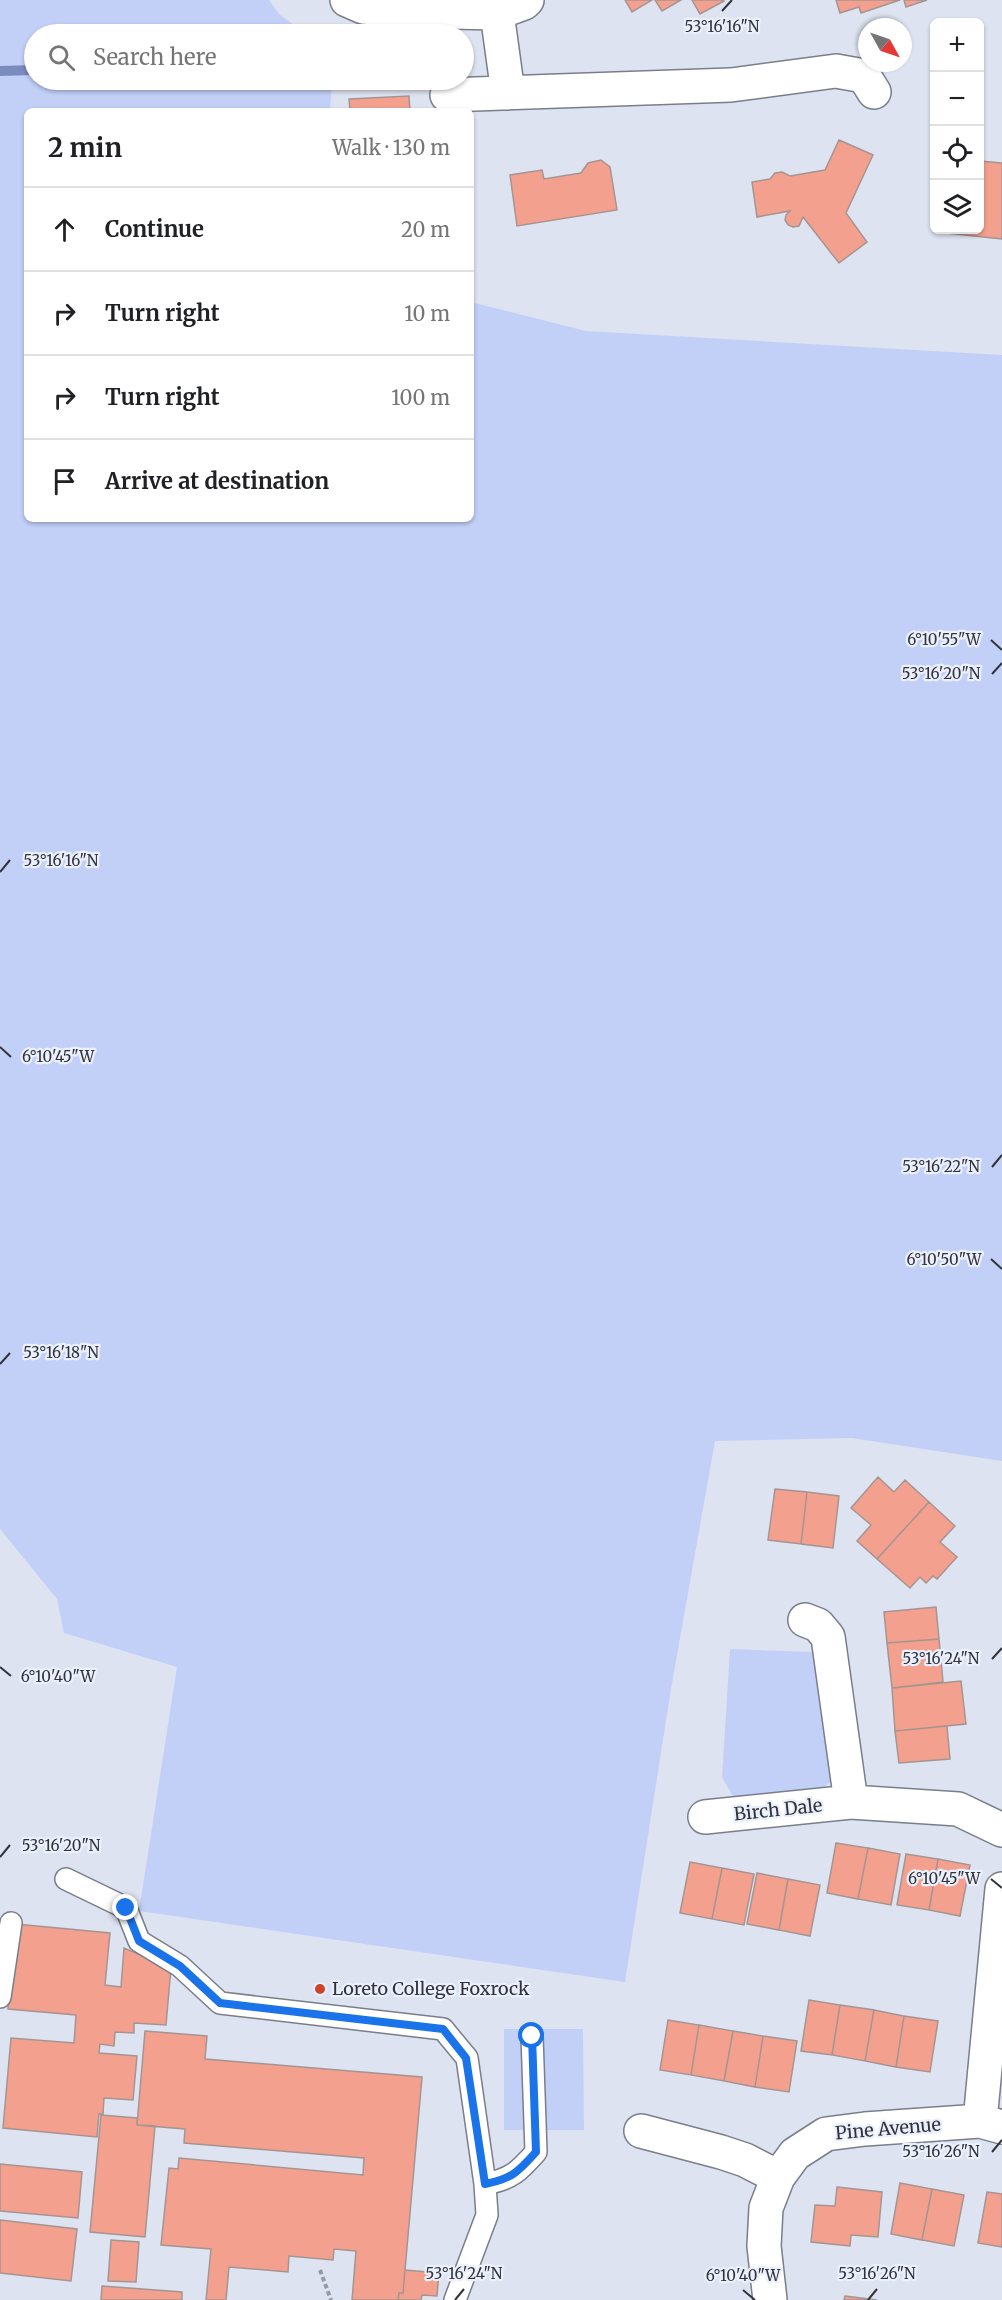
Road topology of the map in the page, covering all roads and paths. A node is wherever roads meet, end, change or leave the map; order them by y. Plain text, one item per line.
1 (347, 0) edge
2 (527, 0) edge
3 (497, 13) junction
4 (874, 92) dead end
5 (508, 93) junction
6 (447, 95) dead end
7 (804, 1620) dead end
8 (851, 1802) junction
9 (705, 1817) dead end
10 (1002, 1830) edge
11 (66, 1879) dead end
12 (1002, 1889) edge
13 (11, 1923) dead end
14 (0, 1997) edge
15 (532, 2036) dead end
16 (991, 2124) edge
17 (641, 2131) dead end
18 (778, 2177) junction
19 (485, 2184) junction
20 (320, 2270) dead end
21 (331, 2300) edge
22 (455, 2300) edge
23 (770, 2300) edge

1 - 3 street
2 - 3 street
3 - 5 street
4 - 5 street
5 - 6 street
7 - 8 street
8 - 9 street, Birch Dale
8 - 10 street, Birch Dale
11 - 19 lane
12 - 16 street, Pine Avenue
13 - 14 lane
15 - 19 lane
16 - 18 street, Pine Avenue
17 - 18 street
18 - 23 street, Pine Avenue
19 - 22 lane
20 - 21 path

